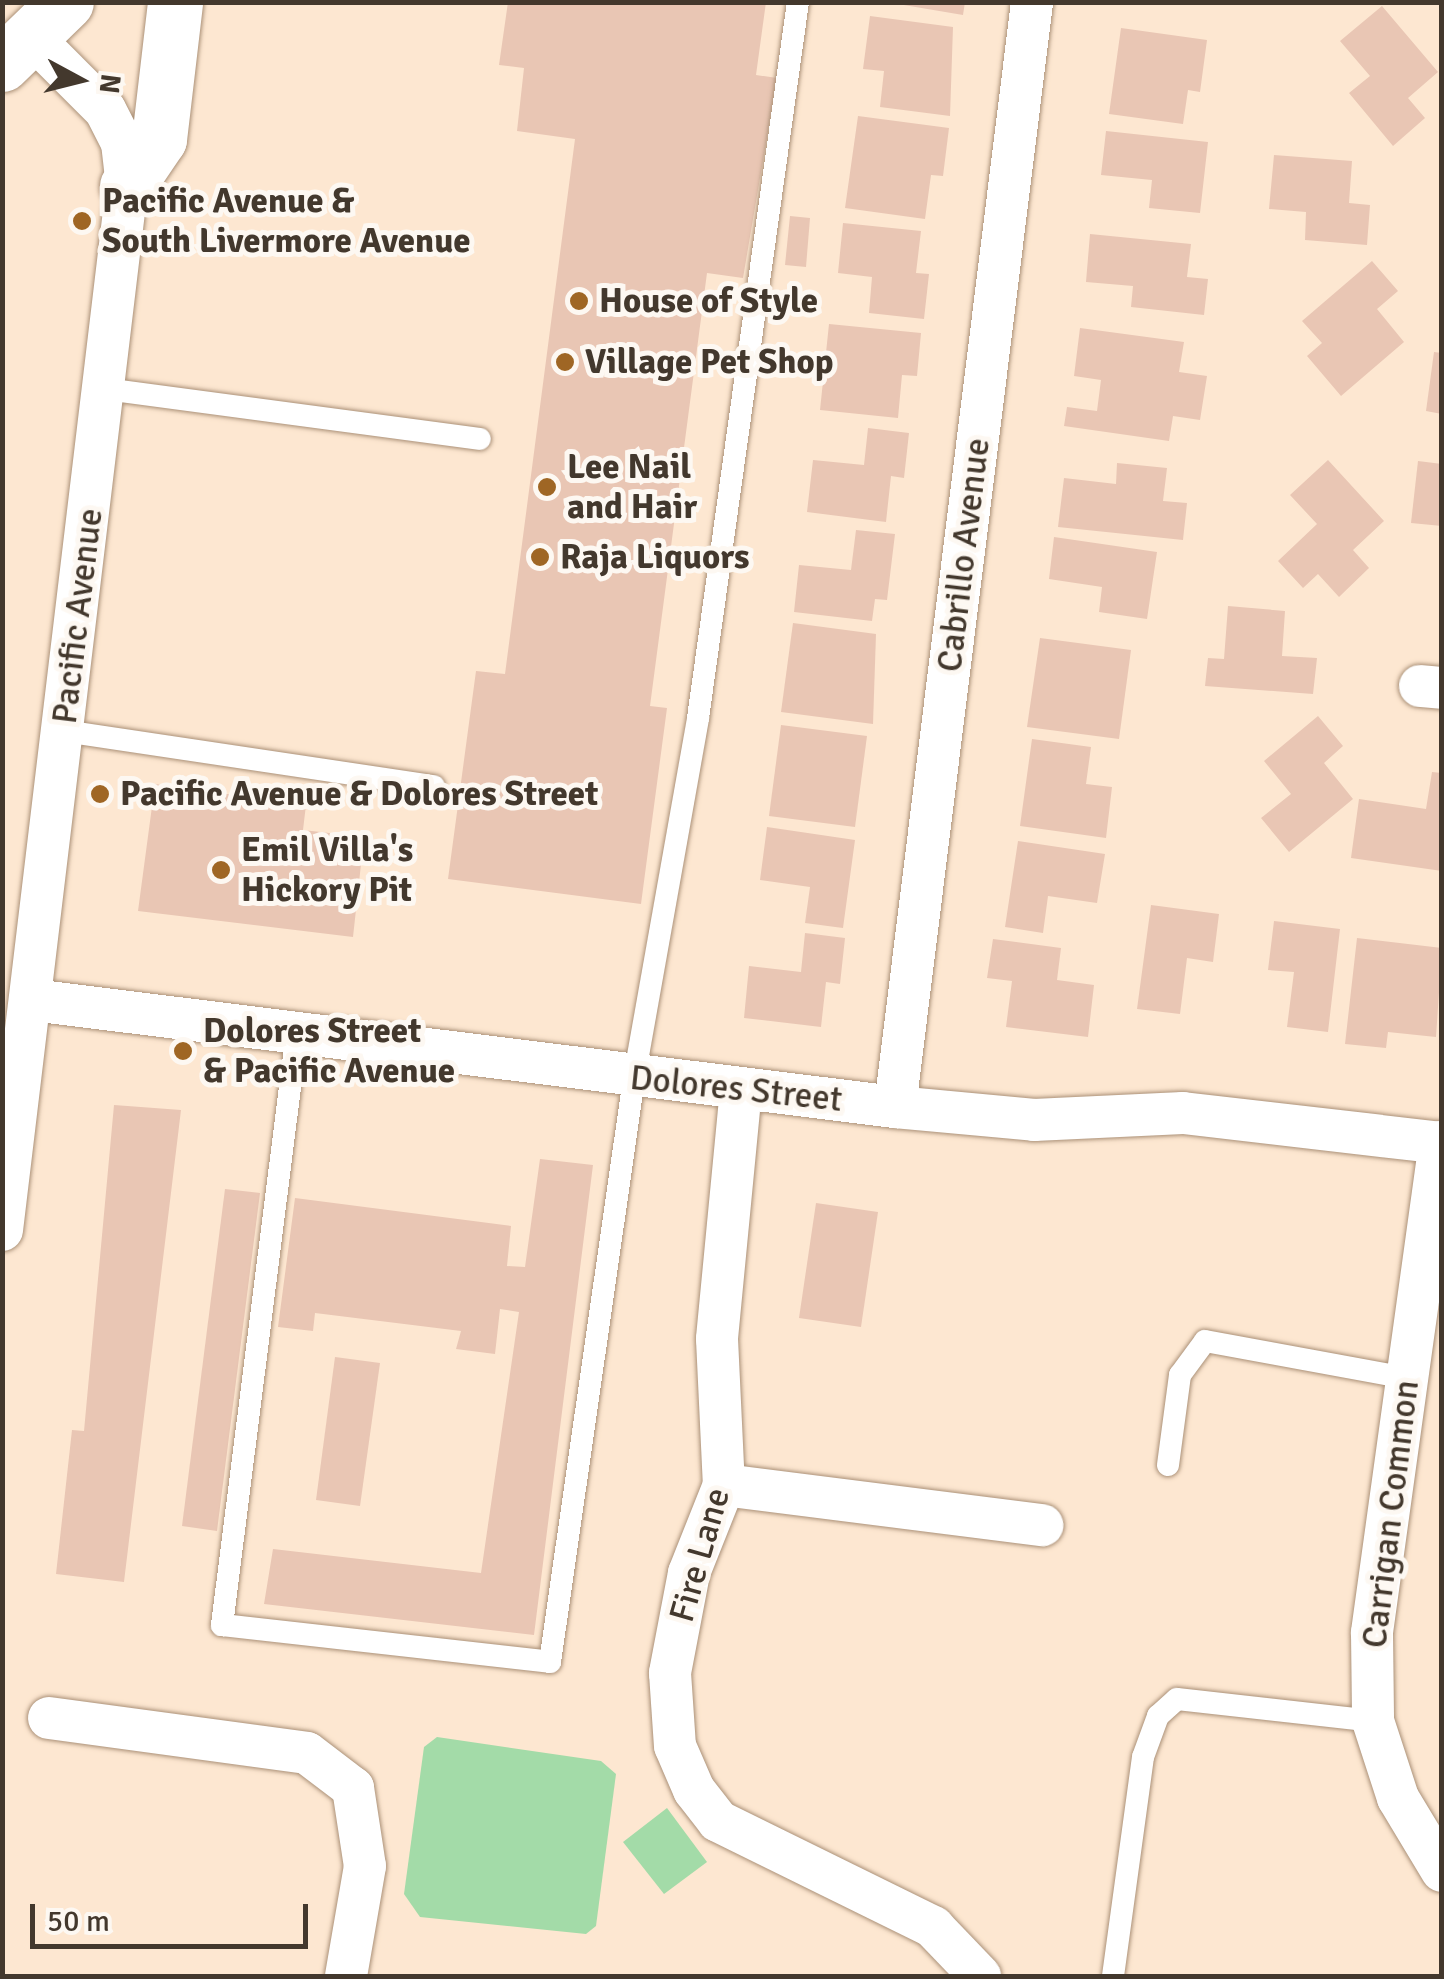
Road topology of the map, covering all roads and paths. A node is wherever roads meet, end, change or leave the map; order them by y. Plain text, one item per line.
1 (175, 2) edge
2 (798, 2) edge
3 (1032, 2) edge
4 (33, 34) edge
5 (127, 186) junction
6 (106, 389) junction
7 (480, 439) dead end
8 (64, 731) junction
9 (434, 786) dead end
10 (32, 1000) junction
11 (297, 1032) junction
12 (634, 1078) junction
13 (741, 1088) junction
14 (895, 1106) junction
15 (1441, 1142) edge
16 (2, 1230) edge
17 (1407, 1378) junction
18 (1168, 1464) dead end
19 (724, 1486) junction
20 (1042, 1526) dead end
21 (49, 1718) dead end
22 (1373, 1721) junction
23 (1442, 1871) edge
24 (346, 1976) edge
25 (980, 1976) edge
26 (1113, 1976) edge

1 - 5 main road
2 - 12 lane
3 - 14 street, Cabrillo Avenue
4 - 5 street, Pacific Avenue
5 - 6 street, Pacific Avenue
6 - 7 lane
6 - 8 street, Pacific Avenue
8 - 9 lane
8 - 10 street, Pacific Avenue
10 - 11 street, Dolores Street
10 - 16 street, Pacific Avenue
11 - 12 street, Dolores Street
11 - 12 lane
12 - 13 street, Dolores Street
13 - 14 street, Dolores Street
13 - 19 street, Fire Lane
14 - 15 street, Dolores Street
15 - 17 street, Carrigan Common
17 - 18 lane
17 - 22 street, Carrigan Common
19 - 20 street
19 - 25 street, Fire Lane
21 - 24 street
22 - 23 street, Carrigan Common
22 - 26 lane

